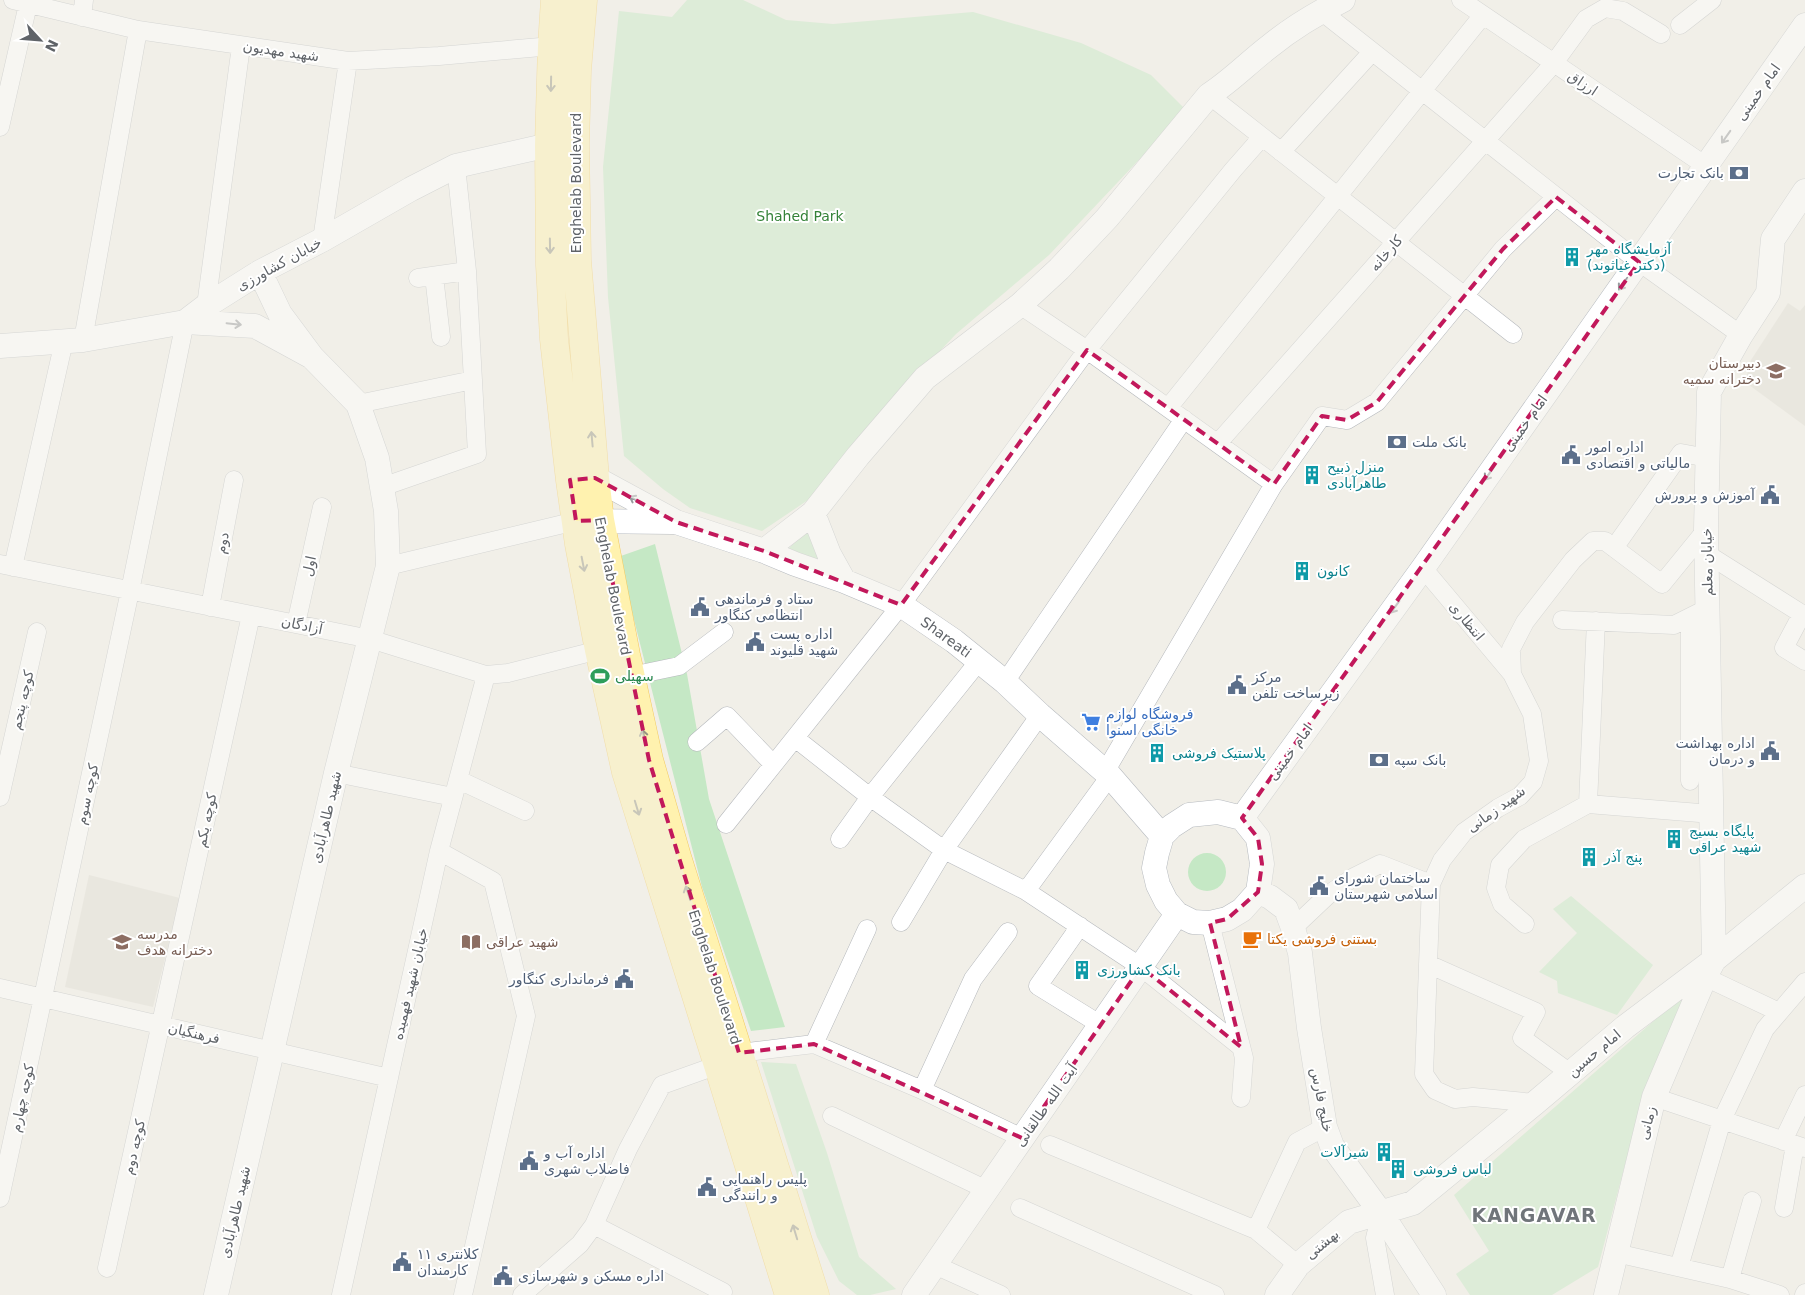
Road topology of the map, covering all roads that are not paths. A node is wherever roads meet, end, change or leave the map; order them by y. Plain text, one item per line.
1 (555, 0) edge
2 (583, 0) edge
3 (1343, 0) edge
4 (1461, 0) edge
5 (23, 1) edge
6 (1701, 3) edge
7 (1629, 6) edge
8 (83, 8) edge
9 (1321, 11) junction
10 (1483, 15) junction
11 (1805, 25) edge
12 (1680, 26) dead end
13 (138, 30) junction
14 (1661, 34) dead end
15 (241, 46) junction
16 (552, 46) junction
17 (1372, 52) junction
18 (348, 61) junction
19 (1554, 63) junction
20 (1422, 91) junction
21 (1209, 95) junction
22 (0, 128) edge
23 (1262, 137) junction
24 (1485, 141) junction
25 (549, 145) junction
26 (1281, 152) junction
27 (456, 166) junction
28 (1706, 166) junction
29 (1805, 191) edge
30 (1338, 196) junction
31 (1556, 197) junction
32 (322, 240) junction
33 (1396, 242) junction
34 (1639, 262) junction
35 (467, 271) junction
36 (260, 272) junction
37 (1464, 295) junction
38 (1020, 305) junction
39 (206, 306) junction
40 (185, 322) junction
41 (1513, 334) dead end
42 (1741, 335) junction
43 (441, 337) dead end
44 (74, 341) junction
45 (0, 346) edge
46 (1086, 350) junction
47 (312, 357) junction
48 (473, 380) junction
49 (358, 404) junction
50 (1168, 408) junction
51 (1184, 420) junction
52 (1218, 443) junction
53 (1708, 458) junction
54 (582, 479) junction
55 (234, 480) dead end
56 (1274, 484) junction
57 (382, 487) junction
58 (322, 507) dead end
59 (813, 513) junction
60 (588, 520) junction
61 (676, 522) junction
62 (1706, 530) junction
63 (1614, 548) junction
64 (764, 550) junction
65 (1707, 554) junction
66 (7, 565) edge
67 (388, 566) junction
68 (1423, 568) junction
69 (844, 581) junction
70 (130, 590) junction
71 (901, 605) junction
72 (210, 607) junction
73 (1699, 613) junction
74 (251, 615) junction
75 (1562, 620) dead end
76 (1596, 621) junction
77 (296, 624) junction
78 (37, 632) dead end
79 (724, 632) dead end
80 (370, 639) junction
81 (600, 650) junction
82 (979, 661) junction
83 (1805, 661) edge
84 (1512, 674) junction
85 (486, 676) junction
86 (631, 676) junction
87 (1005, 682) junction
88 (1040, 716) junction
89 (794, 738) junction
90 (697, 742) dead end
91 (773, 764) junction
92 (336, 773) junction
93 (1107, 774) junction
94 (459, 780) junction
95 (1690, 781) dead end
96 (870, 797) junction
97 (0, 798) edge
98 (452, 798) junction
99 (1588, 804) junction
100 (525, 811) dead end
101 (1712, 814) junction
102 (1242, 818) junction
103 (726, 824) dead end
104 (1162, 836) junction
105 (840, 838) dead end
106 (944, 850) junction
107 (439, 851) junction
108 (1431, 884) junction
109 (1026, 891) junction
110 (1804, 891) edge
111 (1258, 892) junction
112 (1178, 914) junction
113 (901, 922) dead end
114 (1210, 923) junction
115 (1525, 924) dead end
116 (1080, 926) junction
117 (1294, 928) junction
118 (867, 930) dead end
119 (1008, 932) dead end
120 (1428, 964) junction
121 (1141, 967) junction
122 (1710, 969) junction
123 (1805, 982) edge
124 (0, 988) edge
125 (44, 998) junction
126 (1779, 1012) junction
127 (160, 1025) junction
128 (1101, 1025) junction
129 (814, 1044) junction
130 (1241, 1048) junction
131 (271, 1051) junction
132 (729, 1059) junction
133 (1570, 1073) junction
134 (389, 1078) junction
135 (922, 1090) junction
136 (1805, 1095) edge
137 (1654, 1097) junction
138 (1241, 1098) dead end
139 (1535, 1103) junction
140 (832, 1116) dead end
141 (1722, 1120) junction
142 (1325, 1127) junction
143 (1022, 1138) junction
144 (1050, 1145) dead end
145 (1794, 1145) edge
146 (987, 1190) junction
147 (0, 1198) edge
148 (1752, 1201) dead end
149 (1020, 1208) dead end
150 (1784, 1208) dead end
151 (1381, 1213) junction
152 (594, 1224) junction
153 (1256, 1230) junction
154 (1616, 1253) junction
155 (804, 1258) junction
156 (935, 1265) junction
157 (1298, 1265) junction
158 (1678, 1267) junction
159 (107, 1268) dead end
160 (1730, 1279) junction
161 (723, 1292) dead end
162 (216, 1295) edge
163 (341, 1295) edge
164 (463, 1295) edge
165 (522, 1295) edge
166 (789, 1295) edge
167 (815, 1295) edge
168 (829, 1295) edge
169 (914, 1295) edge
170 (1001, 1295) edge
171 (1215, 1295) edge
172 (1277, 1295) edge
173 (1385, 1295) edge
174 (1434, 1295) edge
175 (1606, 1295) edge
176 (1780, 1295) edge

1 - 16 main road, Enghelab Boulevard
54 -> 2 main road, Enghelab Boulevard
3 - 9 street
4 - 10 street, ارزاق
5 - 8 street, شهید مهدیون
5 - 22 street
6 - 12 street
7 - 14 street
7 - 19 street, کارخانه
8 - 13 street, شهید مهدیون
9 - 17 street
9 - 21 street
10 - 19 street, ارزاق
10 - 20 street
11 -> 28 street, امام خمینی
13 - 15 street, شهید مهدیون
13 - 44 street
15 - 18 street, شهید مهدیون
15 - 39 street
16 - 18 street, شهید مهدیون
16 -> 25 main road, Enghelab Boulevard
17 - 20 street
17 - 26 street
18 - 32 street
19 - 24 street, کارخانه
19 - 28 street, ارزاق
20 - 24 street
20 - 30 street
21 - 23 street
21 - 38 street
23 - 26 street
23 - 46 street
24 - 31 street
24 - 33 street, کارخانه
25 - 27 street, خیابان کشاورزی
25 -> 54 main road, Enghelab Boulevard
26 - 30 street
27 - 32 street, خیابان کشاورزی
27 - 35 street
28 - 34 street, امام خمینی
29 - 42 street, خیابان معلم
30 - 33 street
30 - 50 street
31 - 34 street
31 - 37 street
32 - 36 street, خیابان کشاورزی
33 - 37 street
33 - 52 street, کارخانه
34 - 42 street
34 -> 68 street, امام خمینی
35 - 43 street
35 - 48 street
36 - 39 street, خیابان کشاورزی
36 - 47 street
37 - 41 street
37 - 56 street
38 - 46 street
38 - 59 street
39 - 40 street, خیابان کشاورزی
40 - 44 street, خیابان کشاورزی
40 -> 47 street
40 - 70 street, کوچه سوم
42 - 53 street, خیابان معلم
44 - 45 street, خیابان کشاورزی
44 - 66 street
46 - 50 street
46 - 71 street
47 - 49 street, شهید طاهرآبادی
48 - 49 street
48 - 57 street
49 - 57 street, شهید طاهرآبادی
50 - 51 street
51 - 52 street
51 - 87 street
52 - 56 street
53 - 62 street, خیابان معلم
53 - 63 street
54 - 60 main road, Enghelab Boulevard
61 -> 54 street
55 - 72 street, دوم
56 - 93 street
57 - 67 street, شهید طاهرآبادی
58 - 77 street, اول
59 - 64 street
59 - 69 street
60 - 61 street
60 - 67 street
60 -> 81 main road, Enghelab Boulevard
60 - 86 main road, Enghelab Boulevard
61 - 64 street, Shareati
62 - 63 street, شهید زمانی
62 - 65 street, خیابان معلم
63 - 84 street, شهید زمانی
64 - 69 street, Shareati
65 - 73 street, خیابان معلم
65 - 83 street
66 - 70 street, آزادگان
67 - 80 street, شهید طاهرآبادی
68 - 84 street, انتظاری
68 -> 102 street, امام خمینی
69 - 71 street, Shareati
70 - 72 street, آزادگان
70 - 125 street, کوچه سوم
71 - 82 street, Shareati
71 - 89 street
72 - 74 street, آزادگان
73 - 76 street
73 - 95 street
73 - 101 street, خیابان معلم
74 - 77 street, آزادگان
74 - 127 street, کوچه یکم
75 - 76 street
76 - 99 street
77 - 80 street, آزادگان
78 - 97 street, کوچه پنجم
79 - 86 street
80 - 85 street, آزادگان
80 - 92 street, شهید طاهرآبادی
81 - 85 street, آزادگان
81 -> 132 main road, Enghelab Boulevard
82 - 87 street, Shareati
82 - 96 street
84 - 108 street, شهید زمانی
85 - 94 street, خیابان شهید فهمیده
132 -> 86 main road, Enghelab Boulevard
87 - 88 street, Shareati
88 - 93 street, Shareati
88 - 106 street
89 - 91 street
89 - 96 street
90 - 91 street
91 - 103 street
92 - 98 street
92 - 131 street, شهید طاهرآبادی
93 - 104 street, Shareati
93 - 109 street
94 - 98 street, خیابان شهید فهمیده
94 - 100 street
96 - 105 street
96 - 106 street
98 - 107 street, خیابان شهید فهمیده
99 - 101 street
99 - 115 street
101 - 122 street, خیابان معلم
102 - 104 street
102 - 111 street
104 - 112 street
106 - 109 street
106 - 113 street
107 - 134 street, خیابان شهید فهمیده
107 - 164 street
108 - 117 street
108 - 120 street, شهید زمانی
109 - 116 street
110 - 122 street, امام حسین
111 - 114 street
111 - 117 street, خلیج فارس
112 - 114 street
112 - 121 street, آیت الله طالقانی
114 - 130 street
116 - 121 street
116 - 128 street
117 - 142 street, خلیج فارس
118 - 129 street
119 - 135 street
120 - 133 street
120 - 139 street, شهید زمانی
121 - 128 street, آیت الله طالقانی
121 - 130 street
122 - 126 street
122 - 133 street, امام حسین
122 - 137 street, زمانی
123 - 126 street
124 - 125 street, فرهنگیان
125 - 127 street, فرهنگیان
125 - 147 street, کوچه چهارم
126 - 141 street
127 - 131 street, فرهنگیان
127 - 159 street, کوچه دوم
128 - 143 street, آیت الله طالقانی
129 - 132 street
129 - 135 street
130 - 138 street
131 - 134 street, فرهنگیان
131 - 162 street, شهید طاهرآبادی
132 - 152 street
155 -> 132 main road, Enghelab Boulevard
132 - 166 main road, Enghelab Boulevard
133 - 139 street, امام حسین
134 - 163 street, خیابان شهید فهمیده
135 - 143 street
136 - 145 street
137 - 141 street
137 - 154 street, زمانی
139 - 151 street, امام حسین
140 - 146 street
141 - 145 street
141 - 158 street
142 - 151 street, خلیج فارس
142 - 153 street
143 - 146 street, آیت الله طالقانی
144 - 153 street
145 - 150 street
146 - 156 street, آیت الله طالقانی
148 - 160 street
149 - 171 street
151 - 157 street, بهشتی
151 - 173 street
151 - 174 street, خلیج فارس
152 - 161 street
152 - 165 street
153 - 157 street
154 - 158 street
154 - 175 street, زمانی
155 - 167 main road, Enghelab Boulevard
155 - 168 main road
156 - 169 street, آیت الله طالقانی
156 - 170 street
157 - 172 street, بهشتی
158 - 160 street
160 - 176 street

